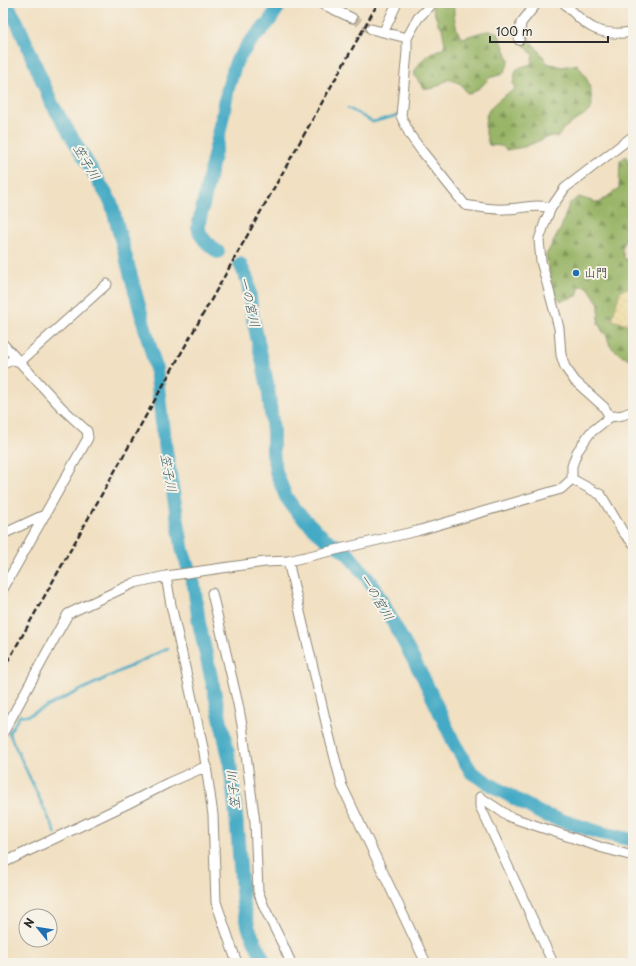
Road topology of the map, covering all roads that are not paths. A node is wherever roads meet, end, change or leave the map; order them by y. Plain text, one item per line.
1 (320, 3) edge
2 (397, 3) edge
3 (433, 3) edge
4 (538, 3) edge
5 (564, 3) edge
6 (352, 18) tunnel mouth
7 (371, 29) tunnel mouth
8 (384, 31) junction
9 (633, 32) edge
10 (407, 38) junction
11 (519, 40) dead end
12 (633, 136) edge
13 (551, 208) junction
14 (107, 284) dead end
15 (3, 344) edge
16 (20, 362) junction
17 (3, 364) edge
18 (633, 411) edge
19 (610, 417) junction
20 (572, 479) junction
21 (46, 514) junction
22 (3, 534) edge
23 (633, 544) edge
24 (288, 561) junction
25 (166, 576) junction
26 (3, 588) edge
27 (212, 593) dead end
28 (3, 733) edge
29 (207, 766) junction
30 (633, 856) edge
31 (3, 862) edge
32 (237, 963) edge
33 (291, 963) edge
34 (426, 963) edge
35 (553, 963) edge

1 - 6 street
2 - 8 street
3 - 10 street
4 - 11 street
5 - 9 street
7 - 8 street
8 - 10 street
10 - 13 street
12 - 13 street
13 - 19 street
14 - 16 street
15 - 16 street
16 - 17 street
16 - 21 street
18 - 19 street
19 - 20 street
20 - 23 street
20 - 24 street
21 - 22 street
21 - 26 street
24 - 25 street
24 - 34 street
25 - 28 street
25 - 29 street
27 - 33 street
29 - 31 street
29 - 32 street
30 - 35 street

